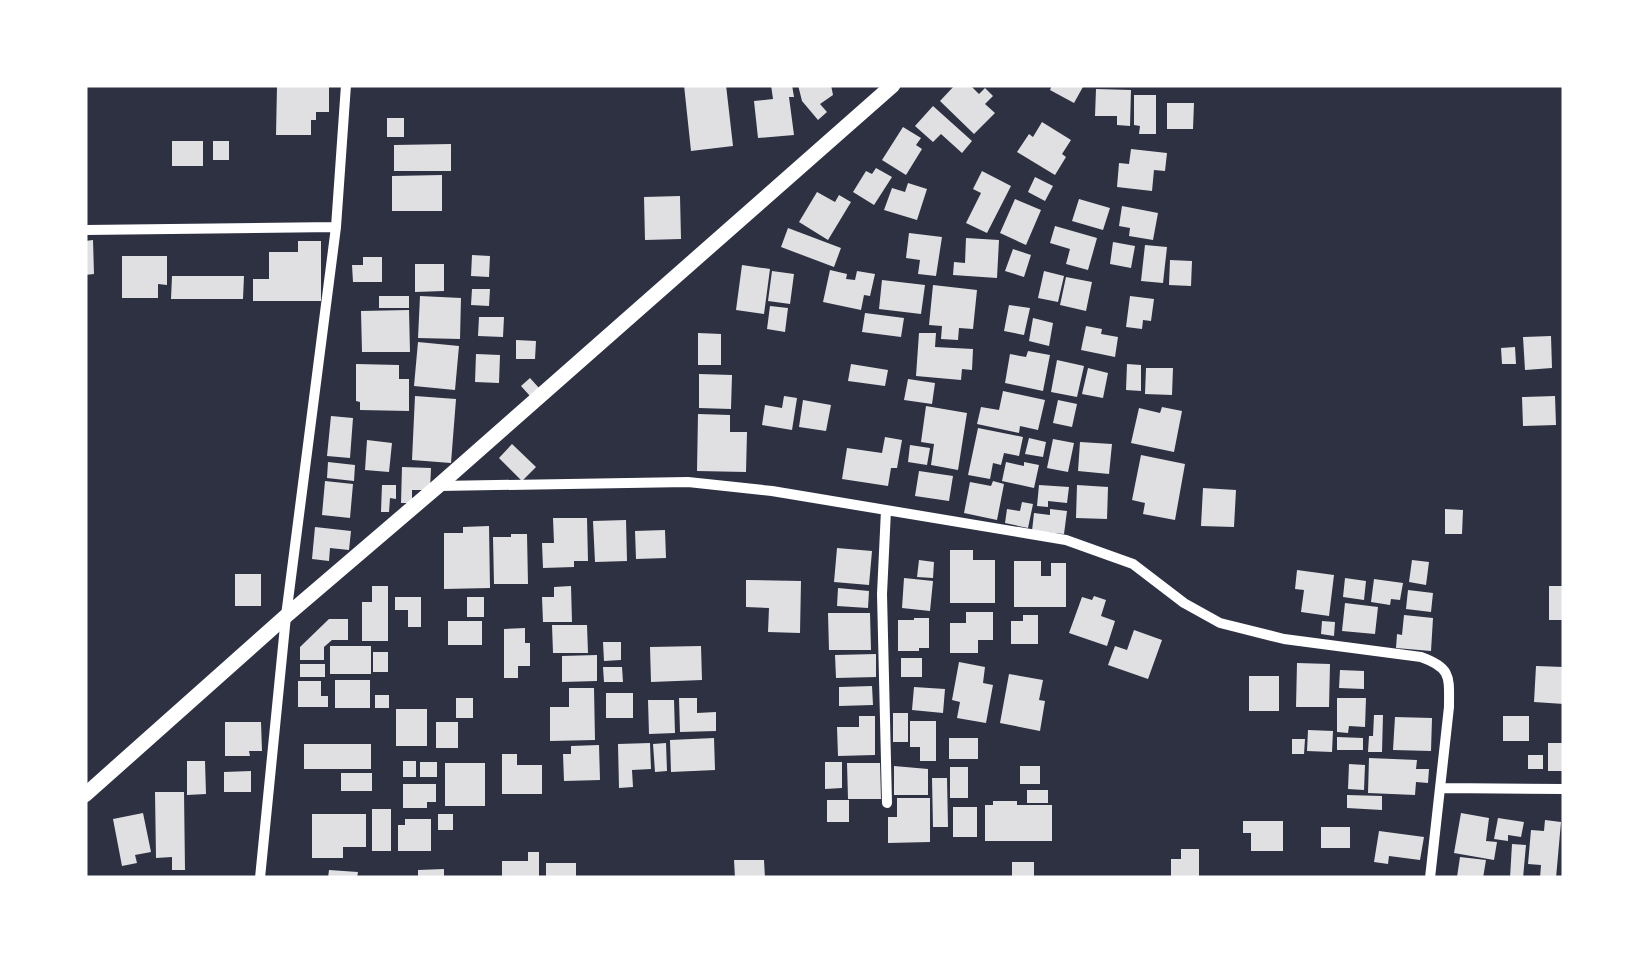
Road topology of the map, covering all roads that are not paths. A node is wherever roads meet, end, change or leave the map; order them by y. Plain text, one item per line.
1 (346, 85) edge
2 (893, 85) edge
3 (336, 227) junction
4 (85, 230) edge
5 (438, 486) junction
6 (886, 510) junction
7 (286, 616) junction
8 (1441, 788) junction
9 (1564, 790) edge
10 (85, 795) edge
11 (886, 803) dead end
12 (260, 878) edge
13 (1430, 878) edge

1 - 3 street
2 - 5 street
3 - 4 street
3 - 7 street
5 - 6 street
5 - 7 street
6 - 8 street
6 - 11 street
7 - 10 street
7 - 12 street
8 - 9 street
8 - 13 street

